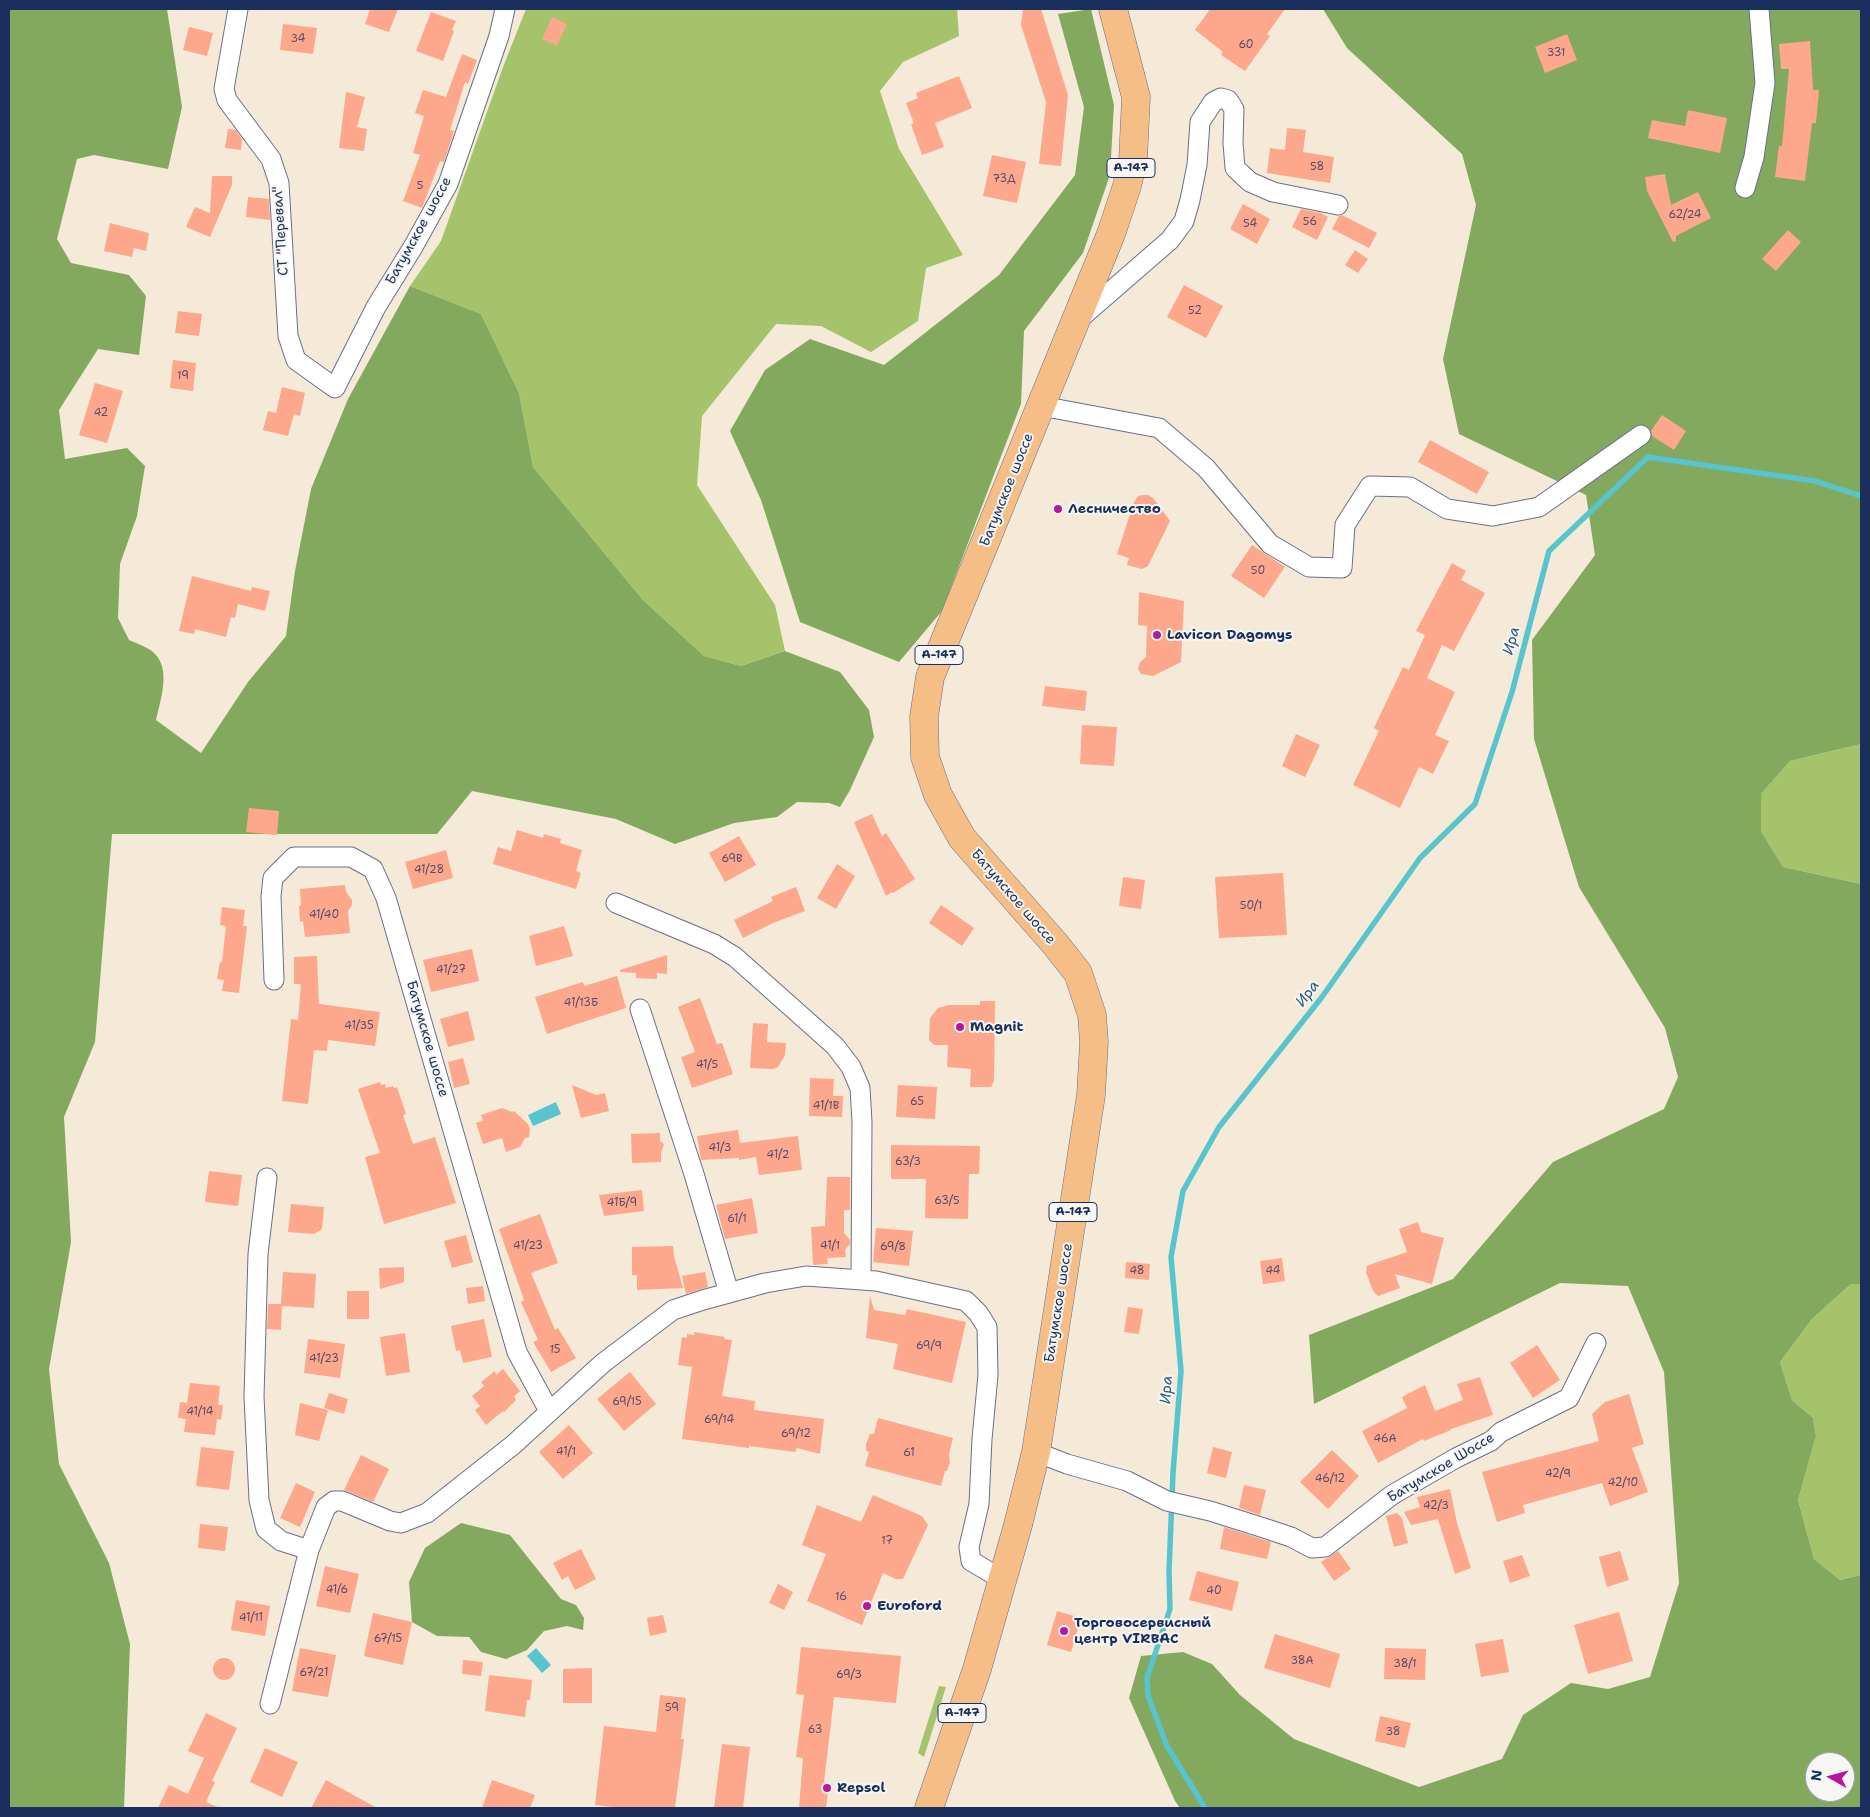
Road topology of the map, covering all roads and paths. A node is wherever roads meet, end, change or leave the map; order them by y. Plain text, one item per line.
1 (238, 9) edge
2 (505, 9) edge
3 (1113, 9) edge
4 (1759, 9) edge
5 (1745, 188) dead end
6 (1338, 205) dead end
7 (1076, 321) junction
8 (335, 388) joint
9 (1041, 406) junction
10 (1641, 435) dead end
11 (616, 903) dead end
12 (274, 980) dead end
13 (640, 1009) dead end
14 (267, 1178) dead end
15 (861, 1280) junction
16 (729, 1293) junction
17 (1596, 1344) dead end
18 (548, 1412) junction
19 (1036, 1452) junction
20 (309, 1550) junction
21 (1003, 1580) junction
22 (270, 1704) dead end
23 (928, 1808) edge

1 - 8 street, СТ "Перевал"
2 - 8 street, Батумское шоссе
3 - 7 highway, Батумское шоссе / А-147
4 - 5 street
6 - 7 street
7 - 9 highway, Батумское шоссе / А-147
9 - 10 street
9 - 19 highway, Батумское шоссе / А-147
11 - 15 street
12 - 18 street, Батумское шоссе
13 - 16 street
14 - 20 street
15 - 16 street
15 - 21 street
16 - 18 street
17 - 19 street, Батумское Шоссе
18 - 20 street
19 - 21 highway, Батумское шоссе / А-147
20 - 22 street
21 - 23 highway, Батумское шоссе / А-147

